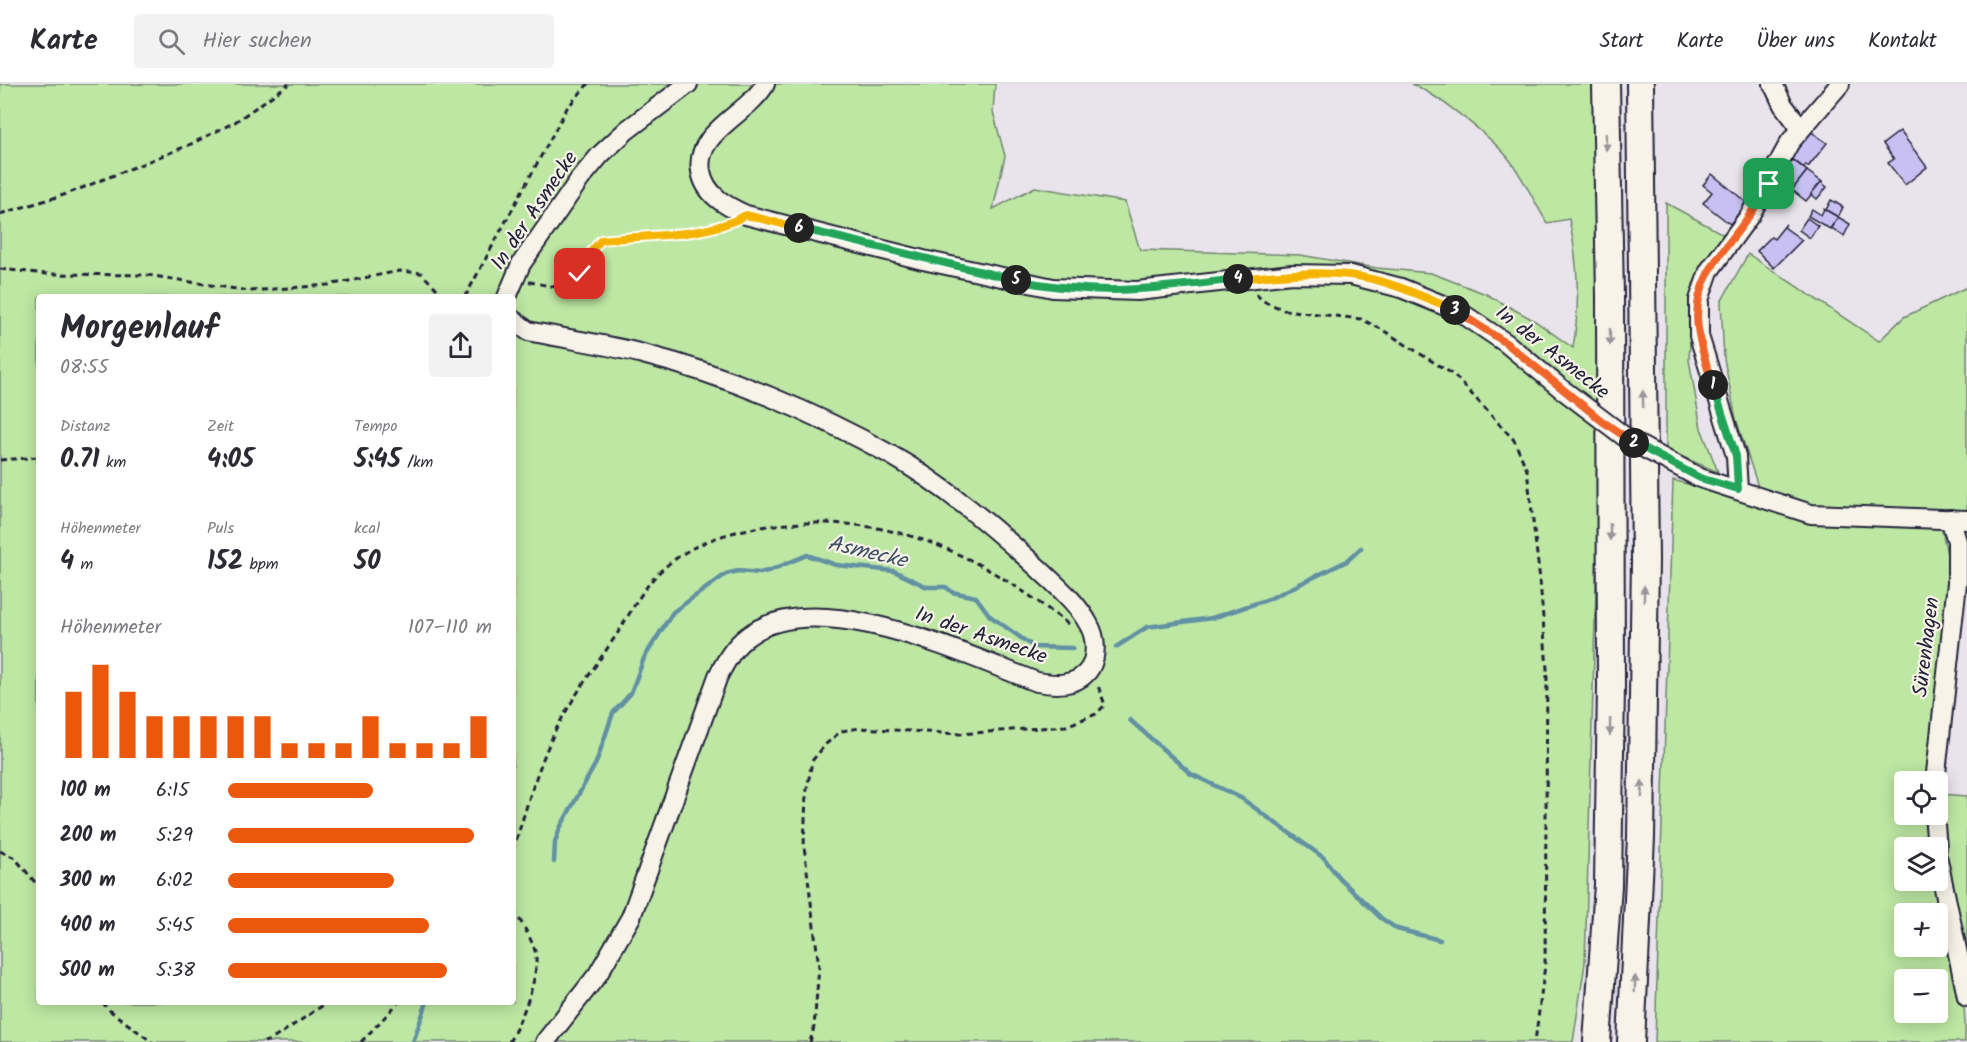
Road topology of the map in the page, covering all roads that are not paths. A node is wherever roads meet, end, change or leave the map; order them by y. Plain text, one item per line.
1 (688, 84) edge
2 (765, 84) edge
3 (1606, 84) edge
4 (1640, 84) edge
5 (1773, 84) edge
6 (1840, 84) edge
7 (1800, 127) junction
8 (509, 289) edge
9 (516, 322) edge
10 (1738, 489) junction
11 (1958, 520) edge
12 (1936, 771) edge
13 (1945, 891) edge
14 (1967, 997) edge
15 (545, 1042) edge
16 (1597, 1042) edge
17 (1631, 1042) edge

1 - 8 street, In der Asmecke
2 - 10 street, In der Asmecke, bridge
3 -> 16 highway
17 -> 4 highway
5 - 7 street
6 - 7 street
7 - 10 street
9 - 15 street, In der Asmecke
10 - 11 street, In der Asmecke
11 - 12 street, Sürenhagen
13 - 14 street

